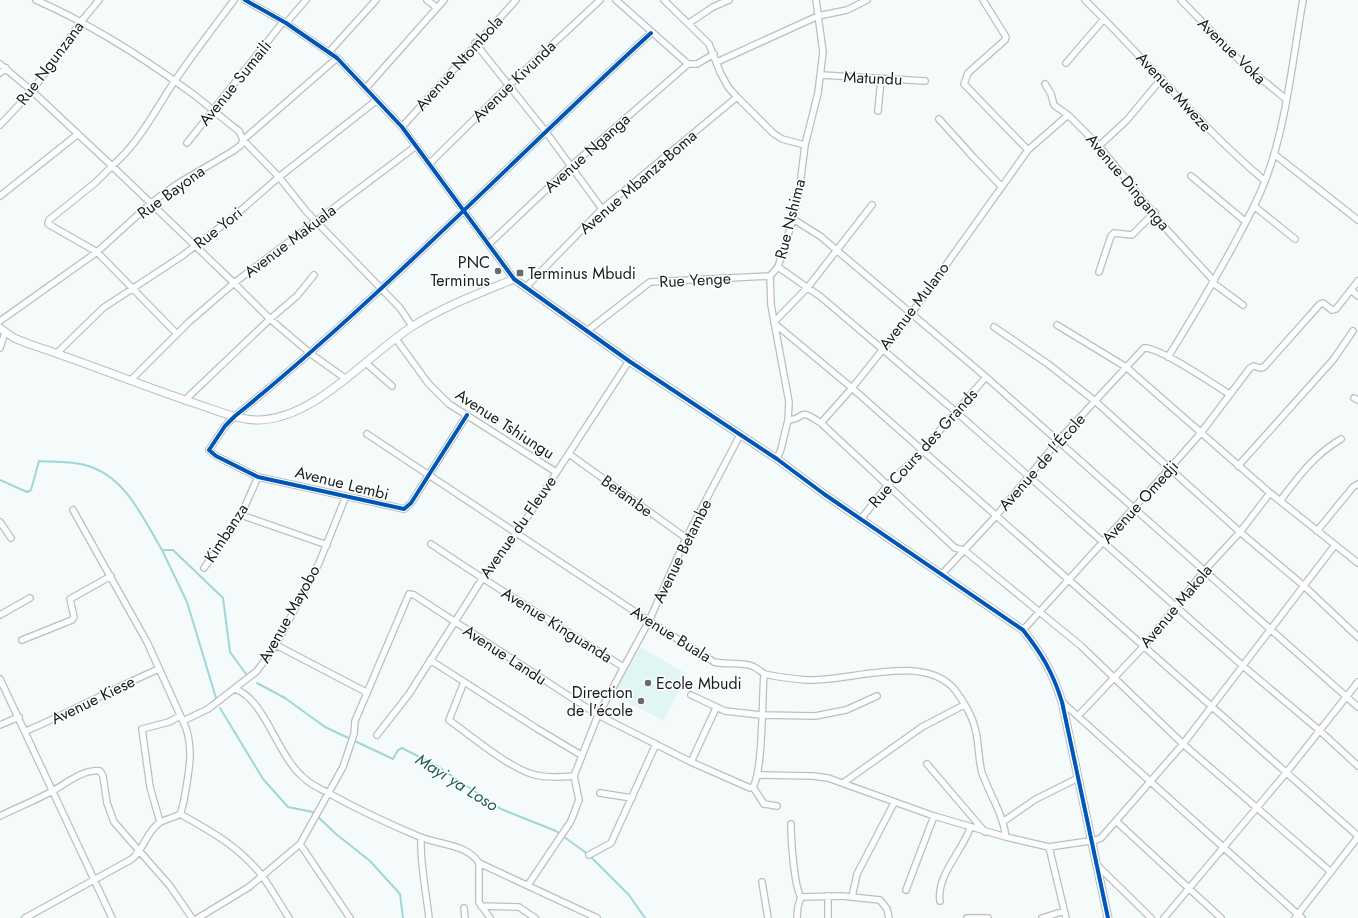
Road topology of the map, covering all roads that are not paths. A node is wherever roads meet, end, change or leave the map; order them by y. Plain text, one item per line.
1 (36, 0) edge
2 (99, 0) edge
3 (234, 0) edge
4 (247, 0) edge
5 (306, 0) edge
6 (376, 0) edge
7 (427, 0) edge
8 (444, 0) edge
9 (516, 0) edge
10 (600, 0) edge
11 (616, 0) edge
12 (664, 0) edge
13 (729, 0) edge
14 (816, 0) edge
15 (867, 0) edge
16 (983, 0) edge
17 (1085, 0) edge
18 (1181, 0) edge
19 (1303, 0) edge
20 (722, 1) edge
21 (436, 7) junction
22 (818, 16) junction
23 (1104, 19) junction
24 (80, 22) junction
25 (285, 22) junction
26 (689, 23) junction
27 (651, 33) junction
28 (475, 43) junction
29 (330, 52) junction
30 (714, 54) junction
31 (337, 58) junction
32 (717, 62) junction
33 (1066, 63) dead end
34 (0, 64) edge
35 (688, 64) junction
36 (6, 68) junction
37 (0, 73) edge
38 (821, 75) junction
39 (1162, 78) junction
40 (881, 79) junction
41 (175, 81) junction
42 (925, 81) dead end
43 (1045, 84) dead end
44 (509, 85) junction
45 (366, 88) junction
46 (32, 91) junction
47 (737, 98) junction
48 (1286, 99) junction
49 (377, 100) junction
50 (212, 110) junction
51 (878, 111) dead end
52 (1068, 114) junction
53 (939, 119) dead end
54 (0, 125) edge
55 (402, 127) junction
56 (546, 132) junction
57 (78, 134) junction
58 (243, 140) junction
59 (187, 143) dead end
60 (805, 145) junction
61 (416, 146) junction
62 (1100, 146) junction
63 (1028, 150) junction
64 (1274, 154) junction
65 (429, 164) junction
66 (112, 166) junction
67 (571, 166) junction
68 (1190, 176) dead end
69 (278, 177) junction
70 (1265, 181) junction
71 (1001, 186) junction
72 (0, 196) edge
73 (151, 203) junction
74 (872, 205) dead end
75 (1254, 206) junction
76 (602, 209) junction
77 (464, 212) junction
78 (1155, 212) junction
79 (793, 219) junction
80 (1358, 220) edge
81 (316, 221) junction
82 (1246, 222) junction
83 (1295, 239) dead end
84 (488, 244) junction
85 (194, 246) junction
86 (837, 250) junction
87 (97, 252) junction
88 (778, 267) junction
89 (1099, 272) dead end
90 (314, 274) dead end
91 (770, 276) junction
92 (514, 278) junction
93 (1358, 281) edge
94 (1213, 282) junction
95 (234, 284) junction
96 (526, 287) junction
97 (808, 287) junction
98 (132, 288) junction
99 (382, 288) junction
100 (1351, 290) junction
101 (1358, 296) edge
102 (1243, 305) dead end
103 (911, 314) junction
104 (270, 319) junction
105 (0, 322) edge
106 (774, 323) junction
107 (1057, 325) dead end
108 (412, 326) junction
109 (994, 327) dead end
110 (2, 330) edge
111 (587, 331) junction
112 (1353, 331) dead end
113 (177, 334) junction
114 (396, 339) junction
115 (0, 348) edge
116 (882, 349) junction
117 (57, 353) junction
118 (311, 354) junction
119 (1168, 357) junction
120 (629, 361) junction
121 (366, 363) junction
122 (1126, 367) junction
123 (986, 378) junction
124 (346, 379) junction
125 (131, 380) junction
126 (392, 386) dead end
127 (852, 388) junction
128 (1229, 394) junction
129 (185, 400) junction
130 (1095, 401) junction
131 (955, 412) junction
132 (467, 415) junction
133 (235, 416) junction
134 (788, 420) junction
135 (821, 423) junction
136 (367, 434) dead end
137 (1200, 434) junction
138 (740, 435) junction
139 (1341, 439) dead end
140 (1058, 441) junction
141 (922, 451) junction
142 (569, 454) junction
143 (777, 459) junction
144 (1238, 466) junction
145 (1170, 468) junction
146 (556, 472) junction
147 (429, 475) junction
148 (258, 476) junction
149 (1028, 477) junction
150 (1358, 484) edge
151 (887, 486) junction
152 (1270, 493) junction
153 (346, 496) junction
154 (1280, 501) junction
155 (1134, 507) junction
156 (73, 510) dead end
157 (241, 516) junction
158 (996, 516) junction
159 (861, 519) junction
160 (0, 522) edge
161 (1317, 531) junction
162 (1240, 532) junction
163 (517, 533) junction
164 (11, 538) dead end
165 (686, 538) junction
166 (1103, 542) junction
167 (431, 544) dead end
168 (327, 545) junction
169 (1335, 545) junction
170 (964, 550) junction
171 (1358, 563) edge
172 (204, 568) dead end
173 (1204, 571) junction
174 (942, 574) junction
175 (111, 576) junction
176 (482, 579) junction
177 (1068, 580) junction
178 (1304, 586) junction
179 (30, 598) dead end
180 (1176, 608) junction
181 (1040, 612) junction
182 (0, 615) edge
183 (649, 621) junction
184 (454, 622) junction
185 (1022, 630) junction
186 (1270, 630) junction
187 (1358, 637) edge
188 (22, 640) dead end
189 (276, 645) junction
190 (1144, 646) junction
191 (430, 660) junction
192 (1243, 666) junction
193 (623, 667) junction
194 (159, 669) junction
195 (764, 674) junction
196 (0, 678) edge
197 (1114, 679) junction
198 (464, 682) junction
199 (1358, 682) edge
200 (235, 689) junction
201 (366, 692) junction
202 (691, 695) dead end
203 (877, 696) dead end
204 (1347, 697) junction
205 (1062, 702) junction
206 (964, 705) junction
207 (1211, 706) junction
208 (1358, 706) edge
209 (716, 708) junction
210 (598, 715) junction
211 (761, 715) junction
212 (1078, 716) junction
213 (19, 717) junction
214 (182, 718) junction
215 (0, 725) edge
216 (1319, 730) junction
217 (26, 731) junction
218 (377, 735) dead end
219 (656, 744) junction
220 (1183, 744) junction
221 (581, 755) junction
222 (691, 762) junction
223 (927, 764) dead end
224 (1358, 766) edge
225 (1286, 773) junction
226 (757, 775) junction
227 (574, 776) junction
228 (1078, 778) junction
229 (1150, 780) junction
230 (843, 783) junction
231 (753, 787) junction
232 (54, 790) junction
233 (600, 793) dead end
234 (330, 794) junction
235 (632, 798) junction
236 (894, 803) junction
237 (777, 806) dead end
238 (1256, 808) junction
239 (180, 814) junction
240 (0, 816) edge
241 (934, 816) junction
242 (1004, 821) junction
243 (1116, 821) junction
244 (160, 822) junction
245 (792, 824) dead end
246 (970, 828) junction
247 (985, 832) junction
248 (421, 837) junction
249 (1006, 837) junction
250 (1358, 837) edge
251 (1091, 842) junction
252 (300, 844) junction
253 (1049, 846) junction
254 (1225, 847) junction
255 (140, 852) junction
256 (589, 855) dead end
257 (479, 863) junction
258 (1097, 865) junction
259 (1331, 872) junction
260 (262, 876) junction
261 (95, 880) junction
262 (762, 882) dead end
263 (528, 885) junction
264 (1188, 889) junction
265 (906, 890) dead end
266 (828, 896) junction
267 (801, 897) junction
268 (852, 897) junction
269 (940, 900) dead end
270 (481, 906) junction
271 (464, 908) dead end
272 (1064, 911) junction
273 (29, 917) edge
274 (1298, 917) edge
275 (112, 918) edge
276 (192, 918) edge
277 (198, 918) edge
278 (289, 918) edge
279 (350, 918) edge
280 (429, 918) edge
281 (465, 918) edge
282 (490, 918) edge
283 (536, 918) edge
284 (597, 918) edge
285 (768, 918) edge
286 (797, 918) edge
287 (828, 918) edge
288 (889, 918) edge
289 (967, 918) edge
290 (977, 918) edge
291 (988, 918) edge
292 (1042, 918) edge
293 (1066, 918) edge
294 (1108, 918) edge
295 (1151, 918) edge
296 (1164, 918) edge
297 (1221, 918) edge

1 - 24 street
2 - 24 street, Rue Ngunzana
3 - 41 street
4 - 25 street
5 - 25 street, Avenue Sumaili
6 - 29 street
7 - 21 street
8 - 21 street
9 - 28 street, Avenue Ntombola
10 - 44 street, Avenue Kivunda
11 - 27 street
12 - 26 street
13 - 20 street
14 - 22 street, Rue Nshima
15 - 22 street
16 - 63 street
17 - 23 street, Avenue Mweze
18 - 48 street, Avenue Voka
19 - 48 street
20 - 26 street
21 - 45 street
22 - 32 street
22 - 38 street, Rue Nshima
23 - 33 street
23 - 39 street, Avenue Mweze
24 - 41 street
24 - 46 street, Rue Ngunzana
25 - 29 street
25 - 50 street, Avenue Sumaili
26 - 30 street
27 - 35 street
27 - 56 street
28 - 44 street
28 - 55 street, Avenue Ntombola
29 - 31 street
30 - 32 street
30 - 35 street
31 - 45 street
31 - 58 street, Rue Bayona
32 - 47 street
34 - 36 street
35 - 67 street, Avenue Nganga
36 - 37 street
36 - 46 street
38 - 40 street, Matundu
38 - 60 street, Rue Nshima
39 - 62 street
39 - 70 street, Avenue Mweze
40 - 42 street, Matundu
40 - 51 street
41 - 50 street
41 - 66 street
43 - 52 street, Avenue Dinganga
44 - 56 street
44 - 65 street, Avenue Kivunda
45 - 49 street
46 - 54 street, Rue Ngunzana
46 - 57 street
47 - 60 street
47 - 76 street, Avenue Mbanza-Boma
48 - 64 street
49 - 55 street
49 - 69 street, Rue Yori
50 - 58 street
50 - 59 street, Avenue Sumaili
52 - 62 street, Avenue Dinganga
52 - 63 street, Avenue Mulano
53 - 71 street
55 - 61 street
56 - 67 street
56 - 77 street
57 - 66 street
57 - 72 street
58 - 69 street
58 - 73 street, Rue Bayona
60 - 79 street, Rue Nshima
61 - 65 street
61 - 81 street, Avenue Makuala
62 - 78 street, Avenue Dinganga
63 - 71 street, Avenue Mulano
64 - 70 street
64 - 80 street
65 - 77 street
66 - 73 street
66 - 87 street
67 - 76 street
67 - 84 street, Avenue Nganga
68 - 82 street
69 - 81 street
69 - 85 street, Rue Yori
70 - 75 street
71 - 103 street, Avenue Mulano
73 - 85 street
73 - 87 street, Rue Bayona
74 - 86 street
75 - 82 street
75 - 83 street
76 - 96 street, Avenue Mbanza-Boma
77 - 84 street
77 - 99 street
78 - 89 street
78 - 94 street, Avenue Dinganga
79 - 86 street
79 - 88 street, Rue Nshima
81 - 95 street, Avenue Makuala
81 - 99 street
82 - 94 street
84 - 92 street
85 - 95 street
85 - 98 street, Rue Yori
86 - 97 street
86 - 103 street
87 - 98 street
87 - 105 street, Rue Bayona
88 - 91 street, Rue Nshima
88 - 97 street
90 - 104 street
91 - 106 street, Rue Nshima
91 - 111 street, Rue Yenge
92 - 96 street
92 - 108 street
93 - 100 street
94 - 102 street, Avenue Dinganga
94 - 119 street
95 - 104 street, Avenue Makuala
95 - 113 street
96 - 111 street
97 - 106 street
97 - 116 street
98 - 113 street
98 - 117 street, Rue Yori
99 - 108 street
99 - 118 street
100 - 101 street
100 - 128 street, Avenue Omedji
103 - 116 street, Avenue Mulano
103 - 123 street
104 - 118 street, Avenue Makuala
104 - 129 street
106 - 127 street
106 - 134 street, Rue Nshima
107 - 122 street
108 - 114 street
109 - 130 street
110 - 115 street
110 - 117 street
111 - 120 street
112 - 144 street
113 - 125 street
114 - 121 street
114 - 132 street, Avenue Tshiungu
116 - 127 street, Avenue Mulano
116 - 131 street
117 - 125 street
118 - 124 street, Avenue Makuala
118 - 133 street
119 - 122 street, Avenue de l'École
119 - 128 street
120 - 138 street
120 - 142 street, Avenue du Fleuve
121 - 124 street
121 - 126 street
122 - 130 street, Avenue de l'École
122 - 137 street
123 - 131 street, Rue Cours des Grands
123 - 140 street
124 - 133 street
125 - 129 street
127 - 135 street, Avenue Mulano
127 - 141 street
128 - 137 street, Avenue Omedji
129 - 133 street
130 - 140 street, Avenue de l'École
130 - 145 street
131 - 141 street, Rue Cours des Grands
131 - 149 street
132 - 146 street, Avenue Tshiungu
132 - 147 street, Avenue Lembi
133 - 148 street, Avenue Lembi
134 - 135 street
134 - 143 street, Rue Nshima
135 - 151 street
136 - 147 street, Avenue Buala
137 - 144 street
137 - 145 street, Avenue Omedji
138 - 143 street
138 - 165 street, Avenue Betambe
139 - 154 street
140 - 149 street, Avenue de l'École
140 - 155 street
141 - 151 street, Rue Cours des Grands
141 - 158 street
142 - 146 street, Avenue du Fleuve
142 - 165 street, Betambe
143 - 159 street
144 - 152 street
145 - 155 street, Avenue Omedji
145 - 162 street
146 - 163 street, Avenue du Fleuve
147 - 153 street, Avenue Lembi
147 - 163 street, Avenue Buala
148 - 153 street, Avenue Lembi
148 - 157 street, Kimbanza
149 - 158 street, Avenue de l'École
149 - 166 street
150 - 161 street
151 - 159 street, Rue Cours des Grands
151 - 170 street
152 - 154 street
152 - 162 street, Avenue Makola
153 - 168 street, Avenue Mayobo
154 - 161 street
155 - 166 street, Avenue Omedji
155 - 173 street
156 - 175 street
157 - 168 street
157 - 172 street, Kimbanza
158 - 170 street, Avenue de l'École
158 - 177 street
159 - 174 street
160 - 164 street
161 - 169 street
162 - 173 street, Avenue Makola
162 - 178 street
163 - 176 street, Avenue du Fleuve
163 - 183 street, Avenue Buala
165 - 183 street, Avenue Betambe
166 - 177 street, Avenue Omedji
166 - 180 street
167 - 176 street, Avenue Kinguanda
168 - 189 street, Avenue Mayobo
169 - 171 street
169 - 178 street
170 - 174 street, Avenue de l'École
170 - 181 street
173 - 180 street, Avenue Makola
173 - 186 street
174 - 185 street
175 - 188 street
175 - 194 street
176 - 184 street, Avenue du Fleuve
176 - 193 street, Avenue Kinguanda
177 - 181 street, Avenue Omedji
177 - 190 street
178 - 186 street
178 - 187 street
179 - 182 street
180 - 190 street, Avenue Makola
180 - 192 street
181 - 185 street, Avenue Omedji
181 - 197 street
183 - 193 street, Avenue Betambe
183 - 195 street, Avenue Buala
184 - 191 street, Avenue du Fleuve
184 - 201 street, Avenue Landu
184 - 210 street, Avenue Landu
185 - 205 street
186 - 192 street
186 - 204 street
189 - 200 street, Avenue Mayobo
189 - 201 street
190 - 197 street, Avenue Makola
190 - 207 street
191 - 198 street
191 - 218 street, Avenue du Fleuve
192 - 207 street
192 - 216 street
193 - 210 street, Avenue Betambe
194 - 214 street
194 - 217 street, Avenue Kiese
195 - 206 street, Avenue Buala
195 - 211 street
196 - 213 street
197 - 212 street, Avenue Makola
197 - 220 street
198 - 221 street
198 - 227 street
199 - 204 street
200 - 214 street, Avenue Mayobo
200 - 234 street
201 - 234 street
202 - 209 street
203 - 211 street
204 - 208 street
204 - 216 street
205 - 212 street
205 - 228 street
206 - 230 street
206 - 242 street, Avenue Buala
207 - 220 street
207 - 225 street
209 - 211 street
209 - 222 street
210 - 219 street, Avenue Landu
210 - 221 street, Avenue Betambe
211 - 226 street
212 - 229 street
213 - 215 street
213 - 217 street
214 - 239 street
214 - 244 street, Avenue Mayobo
216 - 224 street
216 - 225 street
217 - 232 street
219 - 222 street, Avenue Landu
219 - 235 street
220 - 229 street
220 - 238 street
221 - 227 street, Avenue Betambe
222 - 231 street, Avenue Landu
223 - 247 street
225 - 238 street
225 - 250 street
226 - 230 street
226 - 231 street
227 - 263 street
228 - 242 street
228 - 251 street
229 - 243 street
229 - 254 street
230 - 236 street
231 - 237 street
232 - 240 street
232 - 255 street
232 - 261 street
233 - 235 street
234 - 248 street
234 - 252 street
235 - 256 street
236 - 241 street
236 - 268 street
238 - 254 street
238 - 259 street
239 - 244 street
239 - 260 street
241 - 246 street
241 - 265 street
242 - 249 street, Avenue Buala
243 - 251 street
243 - 264 street
244 - 255 street
245 - 267 street
246 - 247 street
246 - 269 street
247 - 249 street
248 - 257 street
248 - 280 street
249 - 253 street
250 - 259 street
251 - 253 street
251 - 258 street
252 - 260 street
252 - 279 street
253 - 272 street
254 - 264 street
254 - 274 street
255 - 261 street
255 - 276 street
257 - 263 street
257 - 270 street
258 - 294 street
258 - 295 street
259 - 274 street
260 - 277 street
260 - 278 street
261 - 273 street
261 - 275 street
262 - 285 street
263 - 284 street
264 - 296 street
264 - 297 street
266 - 267 street
266 - 268 street
266 - 287 street
267 - 286 street
268 - 288 street
270 - 282 street
270 - 283 street
271 - 281 street
272 - 292 street
272 - 293 street
289 - 290 street
290 - 291 street

